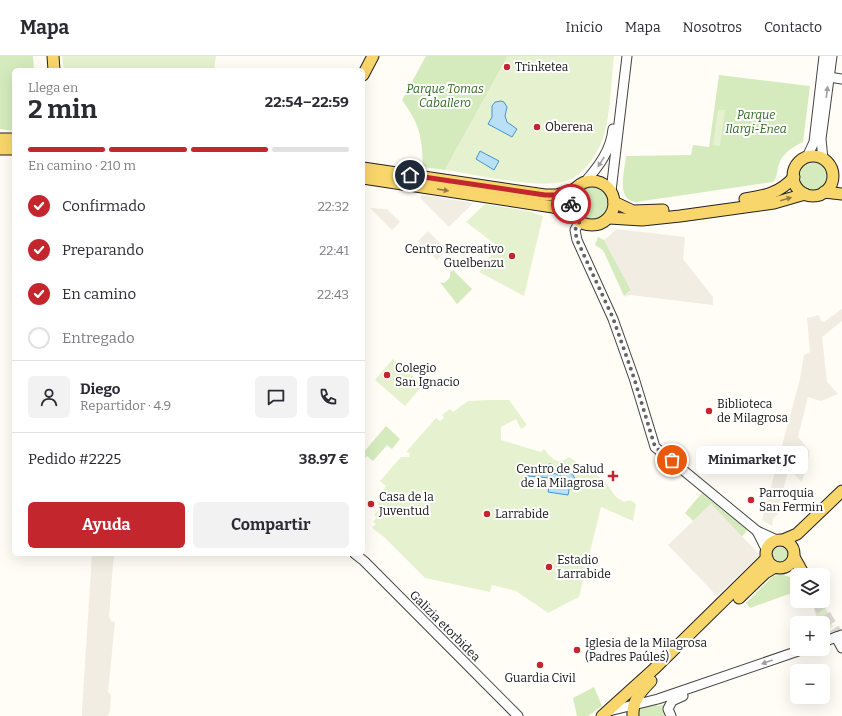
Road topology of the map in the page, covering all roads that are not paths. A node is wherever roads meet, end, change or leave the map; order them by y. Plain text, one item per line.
1 (46, 56) edge
2 (53, 56) edge
3 (373, 56) edge
4 (622, 56) edge
5 (627, 56) edge
6 (824, 56) edge
7 (832, 56) edge
8 (47, 68) edge
9 (54, 68) edge
10 (365, 71) edge
11 (829, 77) junction
12 (842, 79) edge
13 (0, 139) edge
14 (12, 139) edge
15 (0, 149) edge
16 (12, 149) edge
17 (807, 157) junction
18 (823, 159) junction
19 (365, 168) edge
20 (794, 177) junction
21 (365, 178) edge
22 (833, 179) junction
23 (585, 182) junction
24 (842, 187) edge
25 (575, 189) junction
26 (824, 192) junction
27 (805, 194) junction
28 (842, 194) edge
29 (613, 197) junction
30 (577, 218) junction
31 (608, 218) junction
32 (842, 491) edge
33 (842, 500) edge
34 (757, 531) junction
35 (780, 540) junction
36 (767, 554) junction
37 (794, 554) junction
38 (358, 556) edge
39 (779, 567) junction
40 (801, 568) edge
41 (790, 572) edge
42 (839, 636) edge
43 (842, 648) edge
44 (790, 654) edge
45 (730, 676) junction
46 (643, 688) junction
47 (656, 700) junction
48 (633, 710) edge
49 (605, 713) edge
50 (670, 715) edge
51 (518, 716) edge

1 - 8 main road
2 - 9 main road
3 - 10 main road
4 -> 23 street
5 - 29 street
6 - 17 street
7 - 11 street
11 - 12 street
18 -> 11 street
13 - 14 main road
15 - 16 main road
17 - 18 main road
17 - 20 main road
18 - 22 main road
19 - 25 main road
20 - 27 main road
20 - 29 main road
21 -> 30 main road
22 - 24 main road
22 - 26 main road
23 - 25 main road
23 - 29 main road
25 - 30 main road
26 - 27 main road
26 - 28 main road
31 -> 27 main road
29 - 31 main road
30 - 31 main road
30 - 34 street
32 - 35 main road
33 - 37 main road
34 - 35 street
34 - 36 street
35 - 36 main road
35 - 37 main road
36 - 39 main road
36 - 49 main road
37 - 39 main road
37 - 40 main road
38 - 51 street, Galizia etorbidea
39 - 41 main road
39 - 46 main road
42 - 43 street
44 -> 45 street
45 - 47 street
45 - 50 street
46 - 47 street
46 - 48 main road
47 - 48 street
48 - 49 street

